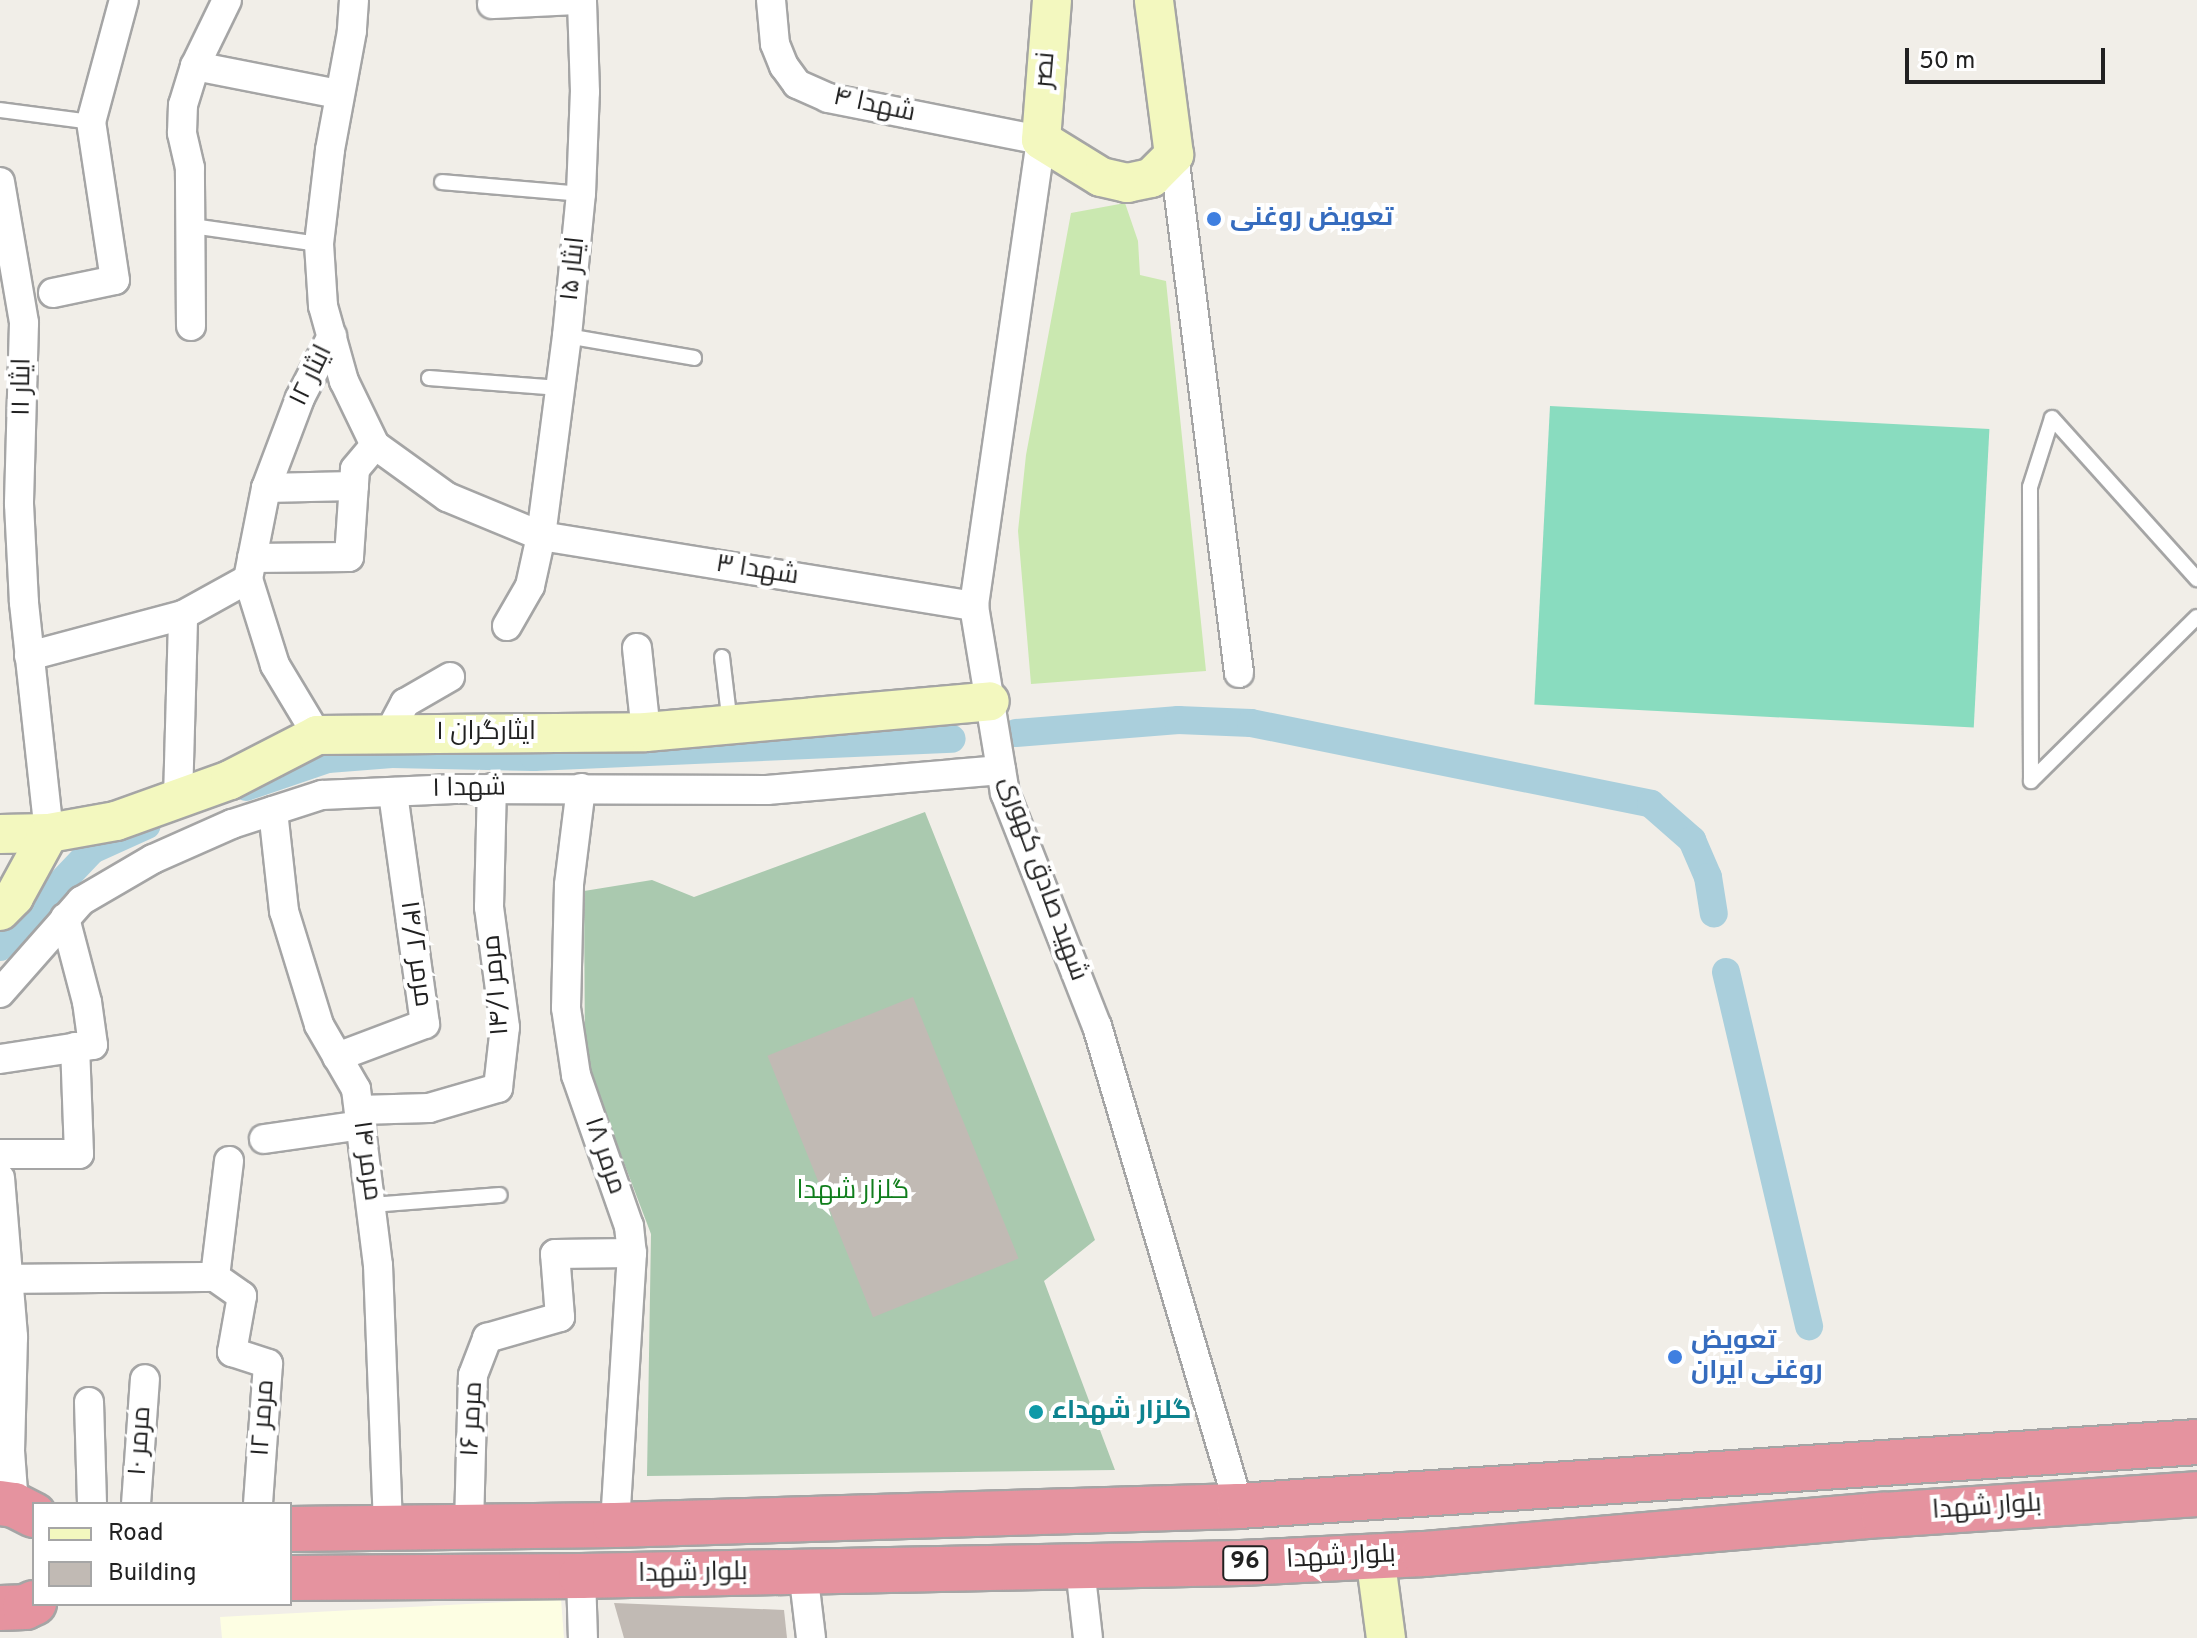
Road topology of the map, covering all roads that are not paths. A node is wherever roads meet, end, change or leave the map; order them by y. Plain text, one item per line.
1 (124, 0) edge
2 (227, 0) edge
3 (354, 0) edge
4 (580, 0) edge
5 (771, 0) edge
6 (1052, 0) edge
7 (1154, 0) edge
8 (492, 4) dead end
9 (195, 66) junction
10 (338, 94) junction
11 (0, 110) edge
12 (91, 122) junction
13 (1041, 140) junction
14 (1174, 155) junction
15 (0, 182) edge
16 (442, 182) dead end
17 (581, 194) junction
18 (192, 226) junction
19 (319, 244) junction
20 (53, 293) dead end
21 (191, 326) dead end
22 (332, 336) junction
23 (567, 336) junction
24 (694, 358) dead end
25 (429, 378) dead end
26 (560, 388) junction
27 (375, 445) junction
28 (354, 486) junction
29 (266, 488) junction
30 (10, 503) edge
31 (541, 536) junction
32 (250, 569) junction
33 (2197, 579) edge
34 (12, 602) edge
35 (974, 606) junction
36 (183, 615) junction
37 (2197, 617) edge
38 (507, 626) dead end
39 (637, 648) dead end
40 (29, 656) junction
41 (722, 657) dead end
42 (1239, 673) dead end
43 (450, 677) dead end
44 (990, 701) junction
45 (730, 725) junction
46 (646, 732) junction
47 (389, 733) junction
48 (317, 735) junction
49 (1001, 770) junction
50 (492, 788) junction
51 (581, 788) junction
52 (393, 792) junction
53 (178, 799) junction
54 (273, 811) junction
55 (49, 833) junction
56 (0, 834) edge
57 (0, 911) edge
58 (65, 918) junction
59 (0, 993) edge
60 (75, 1047) junction
61 (337, 1057) junction
62 (0, 1059) edge
63 (360, 1118) junction
64 (264, 1139) dead end
65 (0, 1154) edge
66 (229, 1161) dead end
67 (0, 1178) edge
68 (500, 1195) dead end
69 (372, 1205) junction
70 (632, 1253) junction
71 (215, 1277) junction
72 (9, 1279) junction
73 (145, 1379) dead end
74 (89, 1402) dead end
75 (2197, 1442) edge
76 (2197, 1494) edge
77 (92, 1502) edge
78 (136, 1502) edge
79 (258, 1502) edge
80 (1239, 1506) junction
81 (16, 1518) edge
82 (615, 1525) junction
83 (469, 1526) junction
84 (388, 1527) junction
85 (292, 1529) edge
86 (1375, 1556) junction
87 (1080, 1568) junction
88 (803, 1571) junction
89 (581, 1576) junction
90 (0, 1578) edge
91 (32, 1578) edge
92 (292, 1578) edge
93 (32, 1604) edge
94 (0, 1608) edge
95 (583, 1638) edge
96 (811, 1638) edge
97 (1088, 1638) edge
98 (1386, 1638) edge

1 - 12 street
2 - 9 street
3 - 10 street, ایثار ۱۲
4 - 8 street
4 - 17 street, ایثار ۱۵
5 - 13 street, شهدا ۴
6 - 13 street, نصر
7 - 14 street
9 - 10 street
9 - 18 street
10 - 19 street, ایثار ۱۲
11 - 12 lane
12 - 20 street
13 - 14 street
13 - 35 street, شهید صادق کهوری
14 - 42 street
15 - 30 street, ایثار ۱۱
16 - 17 lane
17 - 23 street, ایثار ۱۵
18 - 19 lane
18 - 21 street
19 - 22 street, ایثار ۱۲
22 - 27 street
22 - 29 street, ایثار ۱۲
23 - 24 lane
23 - 26 street, ایثار ۱۵
25 - 26 lane
26 - 31 street, ایثار ۱۵
27 - 28 street
27 - 31 street, شهدا ۳
28 - 29 street
28 - 32 street
29 - 32 street, ایثار ۱۲
30 - 34 street, ایثار ۱۱
31 - 35 street, شهدا ۳
31 - 38 street, ایثار ۱۵
32 - 36 street
32 - 48 street, ایثار ۱۲
33 - 37 lane
34 - 40 street, ایثار ۱۱
35 - 44 street, شهید صادق کهوری
36 - 40 street
36 - 53 street
39 - 46 street
40 - 55 street, ایثار ۱۱
41 - 45 lane
43 - 47 street
44 - 45 street, ایثارگران ۱
44 - 49 street, شهید صادق کهوری
45 - 46 street, ایثارگران ۱
46 - 47 street, ایثارگران ۱
47 - 48 street, ایثارگران ۱
48 - 53 street, ایثارگران ۱
49 - 51 street, شهدا ۱
49 - 80 street, شهید صادق کهوری
50 - 51 street, شهدا ۱
50 - 52 street, شهدا ۱
50 - 63 street, مرمر ۱۴/۱
51 - 70 street, مرمر ۱۸
52 - 54 street, شهدا ۱
52 - 61 street, مرمر ۱۴/۲
53 - 55 street, ایثارگران ۱
54 - 58 street, شهدا ۱
54 - 61 street, مرمر ۱۴
55 - 56 street, ایثارگران ۱
55 - 57 street
58 - 59 street, شهدا ۱
58 - 60 street
60 - 62 street
60 - 65 street
61 - 63 street, مرمر ۱۴
63 - 64 street
63 - 69 street, مرمر ۱۴
66 - 71 street
67 - 72 street
68 - 69 lane
69 - 84 street, مرمر ۱۴
70 - 82 street, مرمر ۱۸
70 - 83 street, مرمر ۱۶
71 - 72 street
71 - 79 street, مرمر ۱۲
72 - 81 street
73 - 78 street, مرمر ۱۰
74 - 77 street
75 - 80 highway, بلوار شهدا / 96
76 - 86 highway, بلوار شهدا / 96
80 - 82 highway, بلوار شهدا / 96
82 - 83 highway, بلوار شهدا / 96
83 - 84 highway, بلوار شهدا / 96
84 - 85 highway, بلوار شهدا / 96
86 - 87 highway, بلوار شهدا / 96
86 - 98 street
87 - 88 highway, بلوار شهدا / 96
87 - 97 street
88 - 89 highway, بلوار شهدا / 96
88 - 96 street
89 - 92 highway, بلوار شهدا / 96
89 - 95 street
90 - 91 highway
93 - 94 highway

